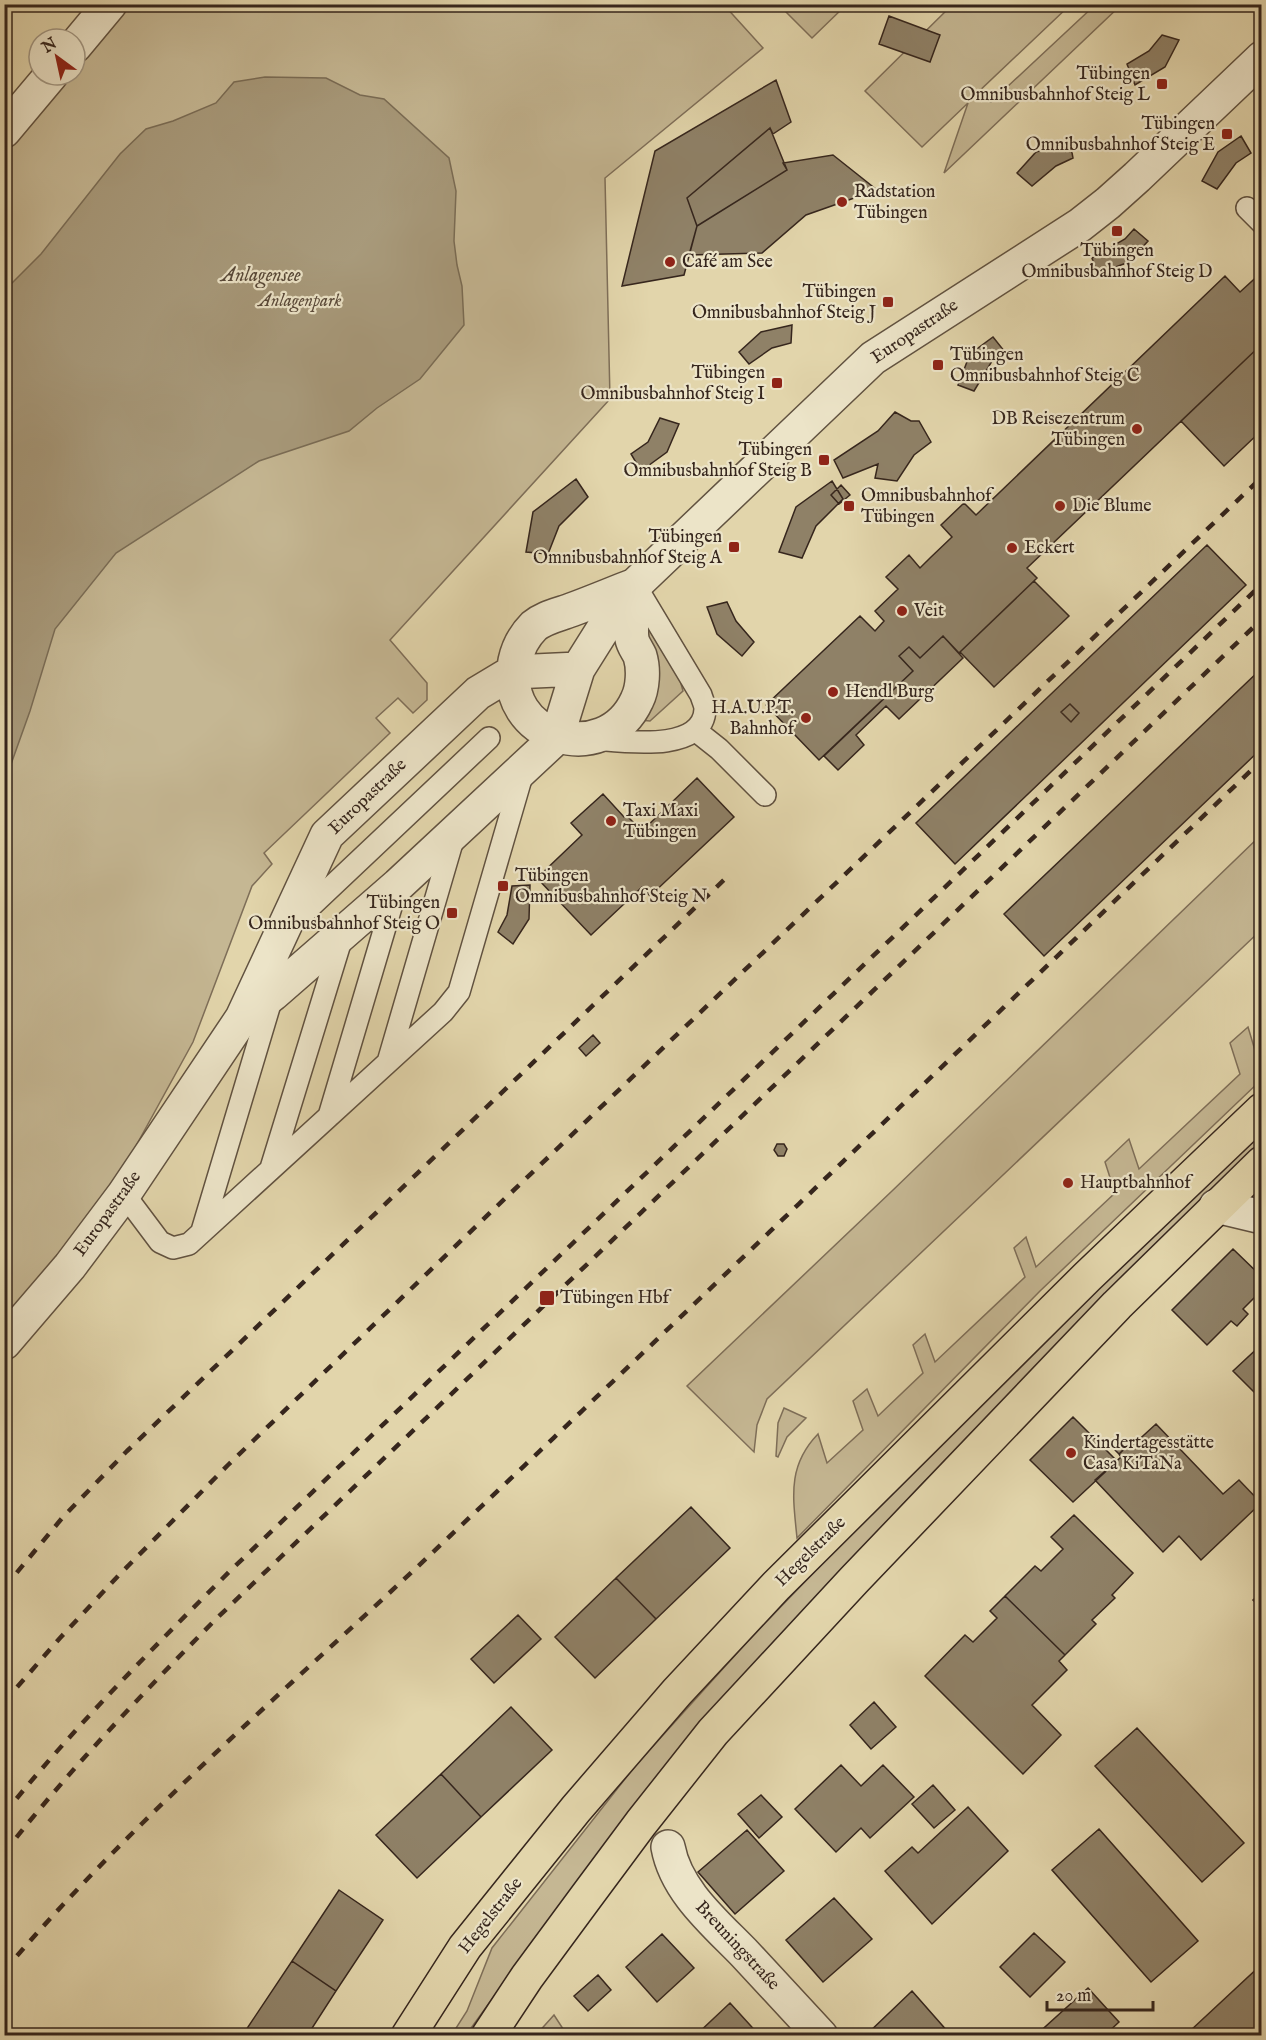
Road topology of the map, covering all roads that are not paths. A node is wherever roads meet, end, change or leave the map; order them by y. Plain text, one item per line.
1 (110, 4) edge
2 (87, 32) edge
3 (1262, 58) edge
4 (41, 87) edge
5 (4, 131) edge
6 (635, 585) junction
7 (578, 669) junction
8 (513, 672) junction
9 (695, 730) junction
10 (557, 737) junction
11 (489, 738) dead end
12 (589, 739) junction
13 (524, 766) junction
14 (765, 795) dead end
15 (456, 830) junction
16 (398, 885) junction
17 (343, 933) junction
18 (279, 936) junction
19 (273, 994) junction
20 (242, 1018) junction
21 (387, 1063) junction
22 (1262, 1110) edge
23 (329, 1117) junction
24 (1262, 1163) edge
25 (271, 1169) junction
26 (124, 1194) junction
27 (1216, 1206) junction
28 (1262, 1217) edge
29 (202, 1231) junction
30 (4, 1343) edge
31 (668, 1847) dead end
32 (408, 2036) edge
33 (488, 2036) edge
34 (820, 2036) edge

1 - 2 street
3 - 6 street, Europastraße
4 - 5 street
6 - 7 street, Europastraße
6 - 8 street
6 - 9 lane
6 - 12 street
7 - 8 street, Europastraße
7 - 10 street, Europastraße
8 - 10 street
8 - 18 street, Europastraße
9 - 12 lane
9 - 14 lane
10 - 12 street
10 - 13 street, Europastraße
11 - 18 lane
13 - 15 street, Europastraße
13 - 21 lane
15 - 16 street, Europastraße
15 - 21 lane
16 - 17 street, Europastraße
16 - 23 lane
17 - 19 street, Europastraße
17 - 25 lane
18 - 20 street, Europastraße
19 - 20 street, Europastraße
19 - 29 lane
20 - 26 street, Europastraße
21 - 23 lane
22 - 32 main road, Hegelstraße
23 - 25 lane
24 - 27 main road
25 - 29 lane
26 - 29 lane
26 - 30 street, Europastraße
27 - 28 street
27 - 33 main road
31 - 34 street, Breuningstraße

